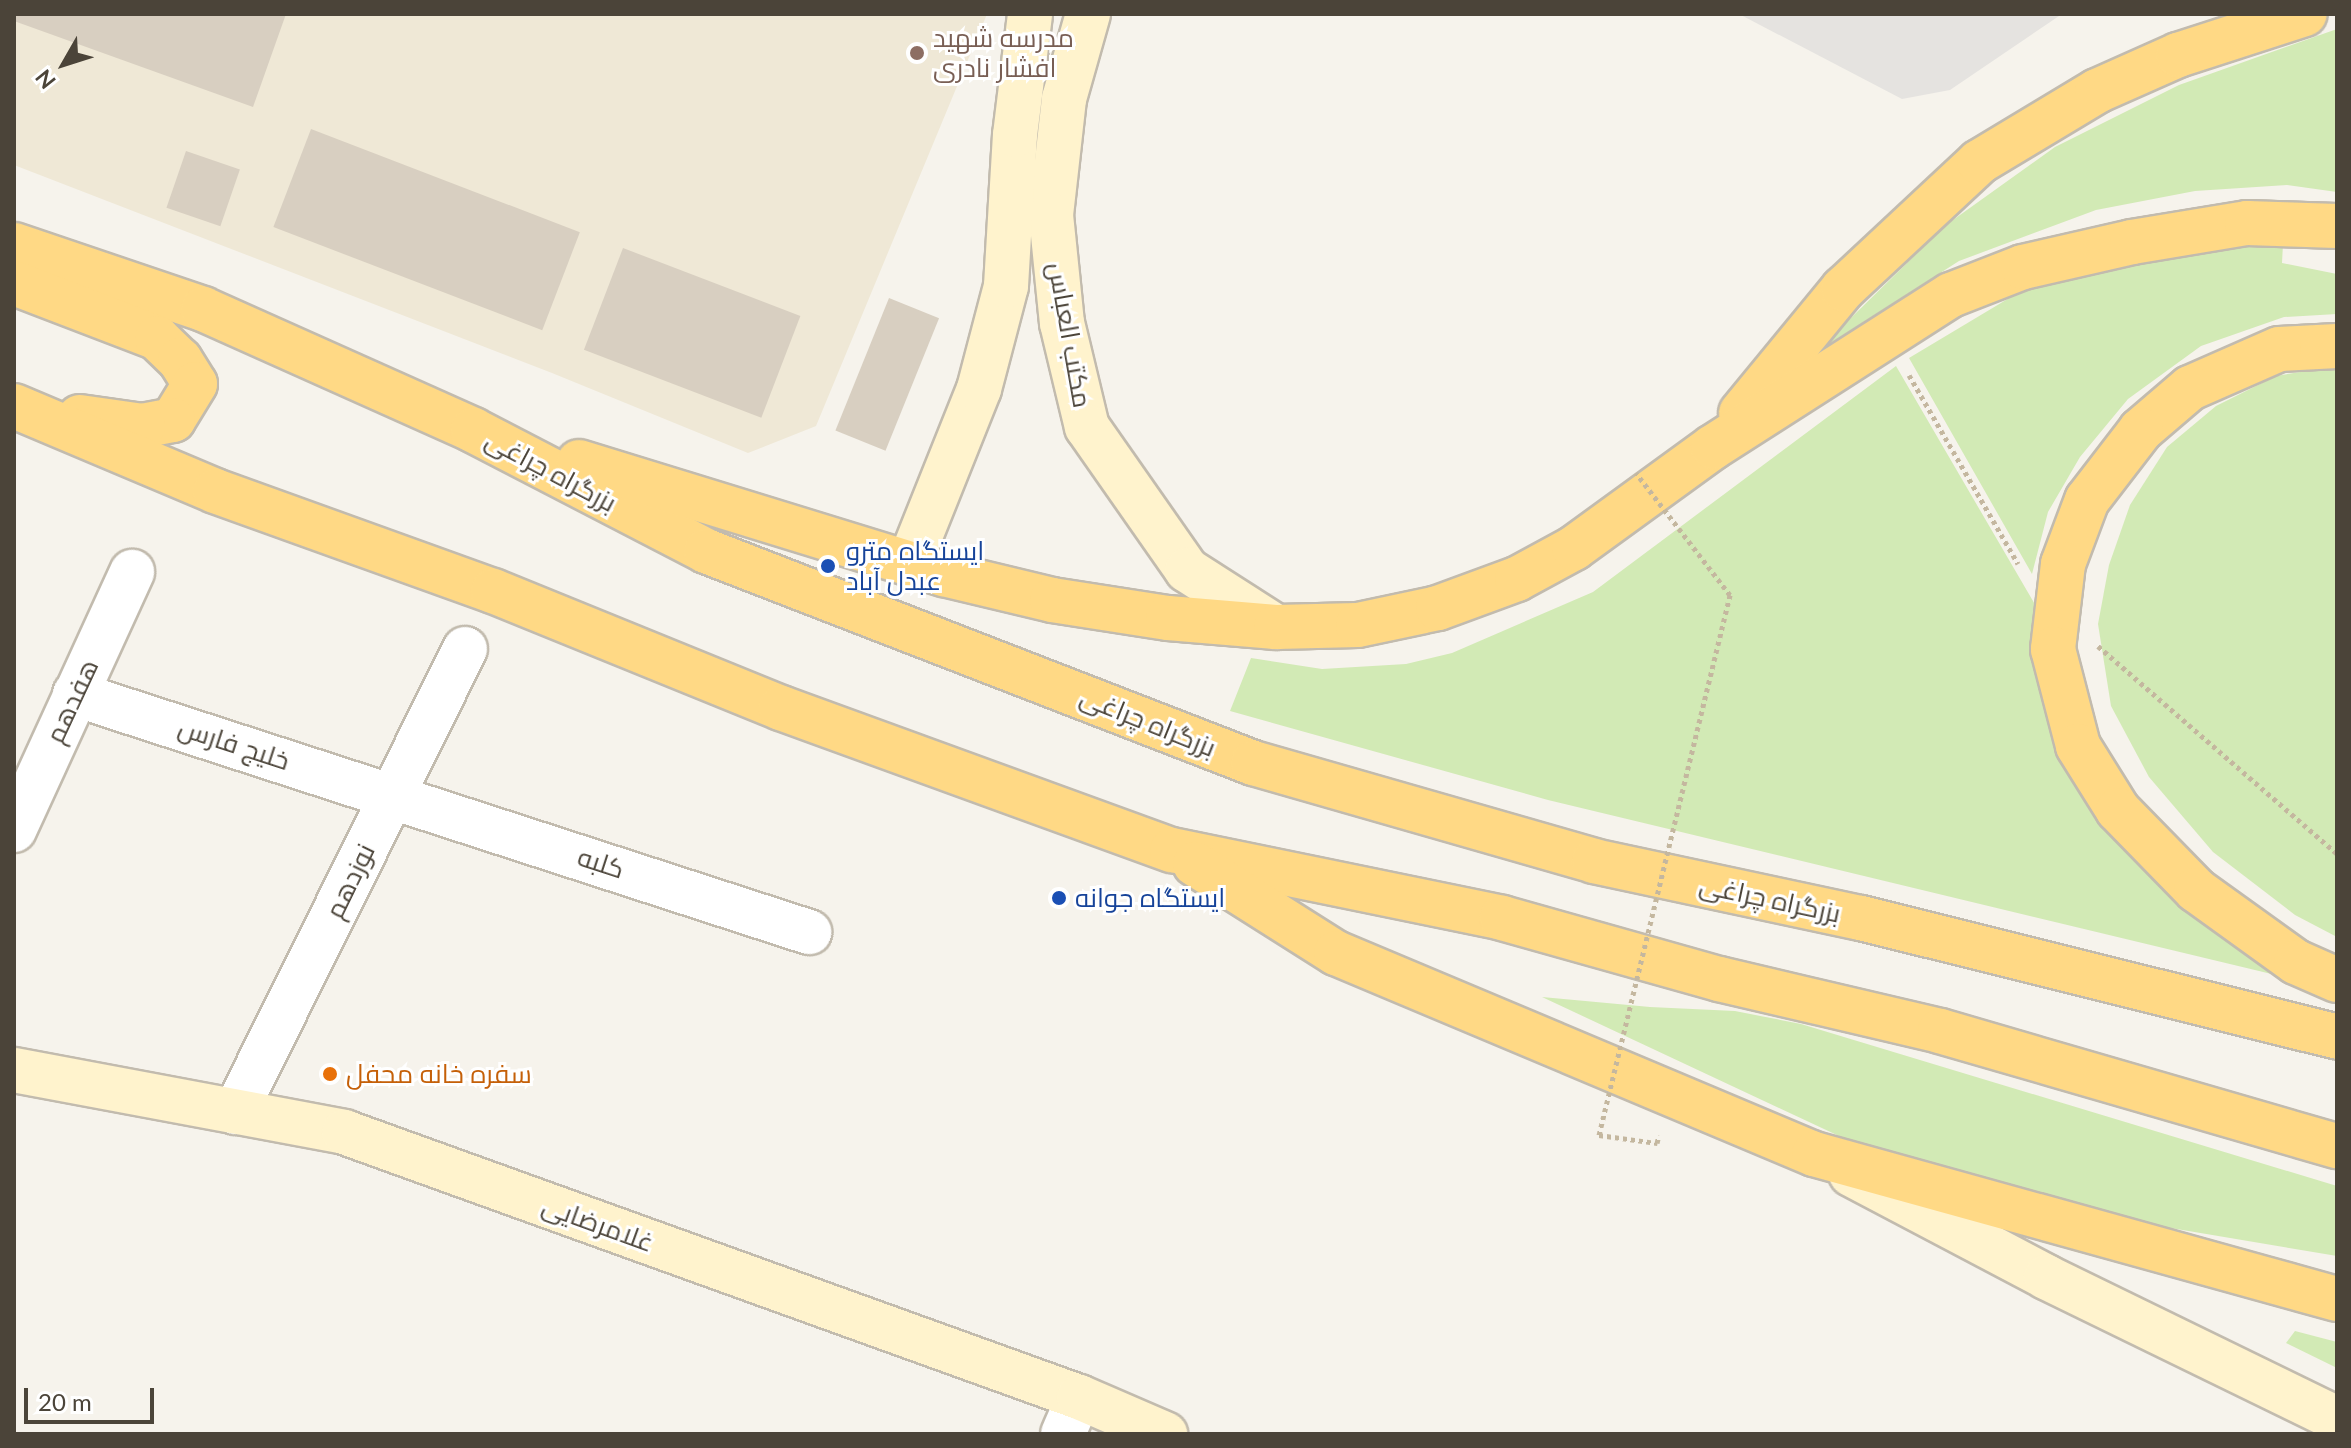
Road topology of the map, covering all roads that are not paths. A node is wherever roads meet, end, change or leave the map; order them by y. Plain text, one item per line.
1 (1030, 14) edge
2 (1088, 14) edge
3 (2305, 14) edge
4 (2337, 226) edge
5 (14, 245) edge
6 (14, 283) edge
7 (2337, 346) edge
8 (14, 406) edge
9 (473, 430) junction
10 (1713, 447) junction
11 (909, 564) junction
12 (132, 572) dead end
13 (1276, 627) junction
14 (465, 649) dead end
15 (75, 694) junction
16 (393, 795) junction
17 (16, 821) edge
18 (1172, 850) junction
19 (809, 932) dead end
20 (2337, 980) edge
21 (2337, 1037) edge
22 (14, 1070) edge
23 (235, 1112) junction
24 (2337, 1146) edge
25 (1814, 1154) junction
26 (2337, 1299) edge
27 (1071, 1415) edge
28 (2337, 1419) edge
29 (1165, 1434) edge

1 - 11 main road, مکتب العباس
2 - 13 main road, مکتب العباس
3 - 10 highway
4 - 10 highway
5 - 9 highway, بزرگراه چراغی
6 - 8 highway
7 - 20 highway
8 - 18 highway
9 - 11 highway
9 - 21 highway, بزرگراه چراغی
10 - 13 highway
11 - 13 highway
12 - 15 street, هفدهم
14 - 16 street, نوزدهم
15 - 16 street, خلیج فارس
15 - 17 street, هفدهم
16 - 19 street, کلبه
16 - 23 street, نوزدهم
18 - 24 highway
18 - 25 highway
22 - 23 main road, غلامرضایی
23 - 27 main road, غلامرضایی
25 - 26 highway
25 - 28 main road
27 - 29 main road, غلامرضایی

